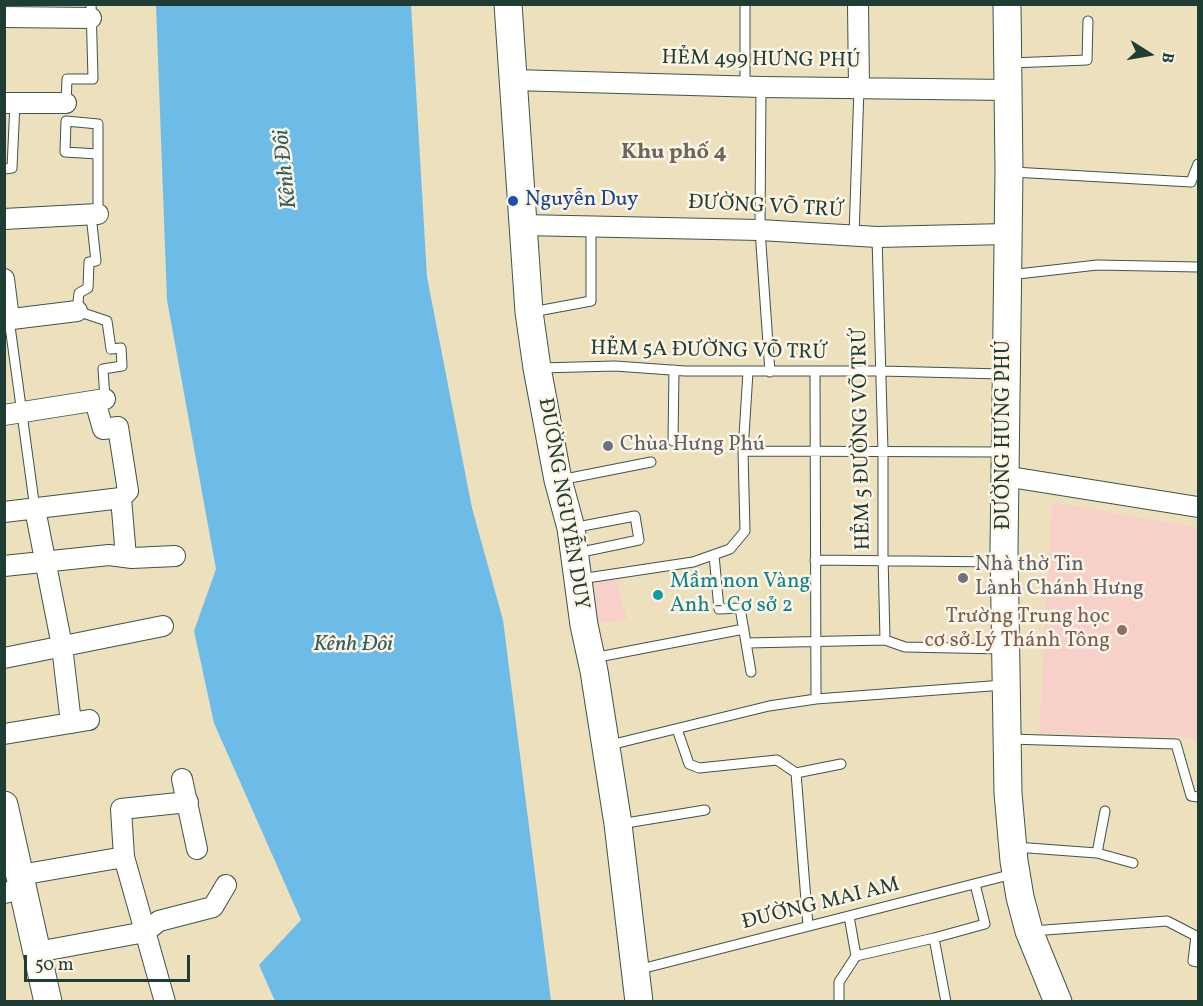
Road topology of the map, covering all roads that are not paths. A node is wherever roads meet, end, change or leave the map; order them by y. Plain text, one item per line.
1 (508, 4) edge
2 (745, 4) edge
3 (858, 4) edge
4 (1007, 4) edge
5 (91, 11) edge
6 (4, 17) edge
7 (1088, 21) dead end
8 (1008, 63) junction
9 (513, 80) junction
10 (753, 86) junction
11 (859, 87) junction
12 (1009, 90) junction
13 (10, 103) edge
14 (66, 112) junction
15 (98, 154) junction
16 (1198, 164) edge
17 (4, 169) edge
18 (1009, 171) junction
19 (95, 215) junction
20 (4, 219) edge
21 (522, 225) junction
22 (591, 227) junction
23 (760, 230) junction
24 (1007, 234) junction
25 (854, 236) junction
26 (878, 237) junction
27 (1198, 267) edge
28 (1007, 275) junction
29 (4, 279) edge
30 (77, 311) junction
31 (529, 312) junction
32 (7, 319) edge
33 (537, 368) junction
34 (674, 370) junction
35 (881, 371) junction
36 (748, 372) junction
37 (770, 372) junction
38 (814, 372) junction
39 (1005, 374) junction
40 (100, 400) junction
41 (13, 414) edge
42 (674, 441) dead end
43 (743, 451) junction
44 (815, 451) junction
45 (884, 451) junction
46 (651, 462) dead end
47 (1004, 464) junction
48 (558, 480) junction
49 (121, 498) junction
50 (1198, 507) edge
51 (35, 509) junction
52 (4, 512) edge
53 (573, 540) junction
54 (714, 555) junction
55 (175, 556) dead end
56 (126, 557) junction
57 (816, 560) junction
58 (883, 561) junction
59 (45, 562) junction
60 (1004, 562) junction
61 (4, 566) edge
62 (579, 579) junction
63 (163, 626) dead end
64 (744, 629) junction
65 (885, 640) junction
66 (816, 642) junction
67 (747, 643) junction
68 (62, 646) junction
69 (1005, 649) junction
70 (4, 658) edge
71 (591, 658) junction
72 (751, 672) dead end
73 (1006, 684) junction
74 (816, 699) junction
75 (677, 729) junction
76 (4, 734) edge
77 (1007, 739) junction
78 (605, 747) junction
79 (841, 764) dead end
80 (796, 773) junction
81 (182, 779) dead end
82 (1198, 797) edge
83 (188, 802) junction
84 (4, 805) edge
85 (705, 810) dead end
86 (1105, 811) dead end
87 (618, 824) junction
88 (1012, 847) junction
89 (197, 849) dead end
90 (1097, 853) junction
91 (124, 857) junction
92 (1133, 863) dead end
93 (1016, 873) junction
94 (975, 884) junction
95 (226, 885) dead end
96 (16, 886) edge
97 (849, 916) junction
98 (808, 926) junction
99 (1029, 931) junction
100 (145, 932) junction
101 (934, 938) junction
102 (37, 952) junction
103 (856, 956) junction
104 (1198, 962) edge
105 (634, 971) junction
106 (48, 1002) edge
107 (165, 1002) edge
108 (639, 1002) edge
109 (839, 1002) edge
110 (946, 1002) edge
111 (1058, 1002) edge

1 - 9 main road, ĐƯỜNG NGUYỄN DUY
2 - 10 lane
3 - 11 street
4 - 8 main road, ĐƯỜNG HƯNG PHÚ
5 - 6 street
5 - 14 lane
7 - 8 lane
8 - 12 main road, ĐƯỜNG HƯNG PHÚ
9 - 10 street, HẺM 499 HƯNG PHÚ
9 - 21 main road, ĐƯỜNG NGUYỄN DUY
10 - 11 street, HẺM 499 HƯNG PHÚ
10 - 23 lane
11 - 12 street, HẺM 499 HƯNG PHÚ
11 - 25 lane
12 - 18 main road, ĐƯỜNG HƯNG PHÚ
13 - 14 street
13 - 17 lane
14 - 15 lane
14 - 15 lane
15 - 19 lane
16 - 18 lane
18 - 24 main road, ĐƯỜNG HƯNG PHÚ
19 - 20 street
19 - 30 lane
21 - 22 street, ĐƯỜNG VÕ TRỨ
21 - 31 main road, ĐƯỜNG NGUYỄN DUY
22 - 23 street, ĐƯỜNG VÕ TRỨ
22 - 31 lane
23 - 25 street, ĐƯỜNG VÕ TRỨ
23 - 37 lane
24 - 26 street, ĐƯỜNG VÕ TRỨ
24 - 28 main road, ĐƯỜNG HƯNG PHÚ
25 - 26 street, ĐƯỜNG VÕ TRỨ
26 - 35 lane, HẺM 5 ĐƯỜNG VÕ TRỨ
27 - 28 lane
28 - 39 main road, ĐƯỜNG HƯNG PHÚ
29 - 32 street
30 - 32 street
30 - 40 lane
31 - 33 main road, ĐƯỜNG NGUYỄN DUY
32 - 41 lane
33 - 34 lane, HẺM 5A ĐƯỜNG VÕ TRỨ
33 - 48 main road, ĐƯỜNG NGUYỄN DUY
34 - 36 lane, HẺM 5A ĐƯỜNG VÕ TRỨ
34 - 42 lane
35 - 38 lane, HẺM 5A ĐƯỜNG VÕ TRỨ
35 - 39 lane, HẺM 5A ĐƯỜNG VÕ TRỨ
35 - 45 lane, HẺM 5 ĐƯỜNG VÕ TRỨ
36 - 37 lane, HẺM 5A ĐƯỜNG VÕ TRỨ
36 - 43 lane
37 - 38 lane, HẺM 5A ĐƯỜNG VÕ TRỨ
38 - 44 lane
39 - 47 main road, ĐƯỜNG HƯNG PHÚ
40 - 41 street
40 - 49 street
41 - 51 lane
43 - 44 lane
43 - 54 lane
44 - 45 lane
44 - 57 lane
45 - 47 lane
45 - 58 lane, HẺM 5 ĐƯỜNG VÕ TRỨ
46 - 48 lane
47 - 50 street
47 - 60 main road, ĐƯỜNG HƯNG PHÚ
48 - 53 main road, ĐƯỜNG NGUYỄN DUY
49 - 51 street
49 - 56 street
51 - 52 street
51 - 59 street
53 - 53 lane
53 - 62 main road, ĐƯỜNG NGUYỄN DUY
54 - 62 lane
54 - 64 lane
55 - 56 street
56 - 59 street
57 - 58 lane
57 - 66 lane
58 - 60 lane
58 - 65 lane, HẺM 5 ĐƯỜNG VÕ TRỨ
59 - 61 street
59 - 68 street
60 - 69 main road, ĐƯỜNG HƯNG PHÚ
62 - 71 main road, ĐƯỜNG NGUYỄN DUY
63 - 68 street
64 - 67 lane
64 - 71 lane
65 - 66 lane
65 - 69 lane
66 - 67 lane
66 - 74 lane
67 - 72 lane
68 - 70 street
68 - 76 street
69 - 73 main road, ĐƯỜNG HƯNG PHÚ
71 - 78 main road, ĐƯỜNG NGUYỄN DUY
73 - 74 lane
73 - 77 main road, ĐƯỜNG HƯNG PHÚ
74 - 75 lane
75 - 78 lane
75 - 80 lane
77 - 82 lane
77 - 88 main road, ĐƯỜNG HƯNG PHÚ
78 - 87 main road, ĐƯỜNG NGUYỄN DUY
79 - 80 lane
80 - 98 lane
81 - 83 street
83 - 89 street
83 - 91 street
84 - 96 main road
85 - 87 lane
86 - 90 lane
87 - 105 main road, ĐƯỜNG NGUYỄN DUY
88 - 90 lane
88 - 93 main road, ĐƯỜNG HƯNG PHÚ
90 - 92 lane
91 - 96 street
91 - 100 street
93 - 94 lane, ĐƯỜNG MAI AM
93 - 99 main road, ĐƯỜNG HƯNG PHÚ
94 - 97 lane, ĐƯỜNG MAI AM
94 - 101 lane
95 - 100 street
96 - 102 main road
97 - 98 lane, ĐƯỜNG MAI AM
97 - 103 lane
98 - 105 lane, ĐƯỜNG MAI AM
99 - 104 lane
99 - 111 main road, ĐƯỜNG HƯNG PHÚ
100 - 102 street
100 - 107 street
101 - 103 lane
101 - 110 lane
102 - 106 main road
103 - 109 lane
105 - 108 main road, ĐƯỜNG NGUYỄN DUY

